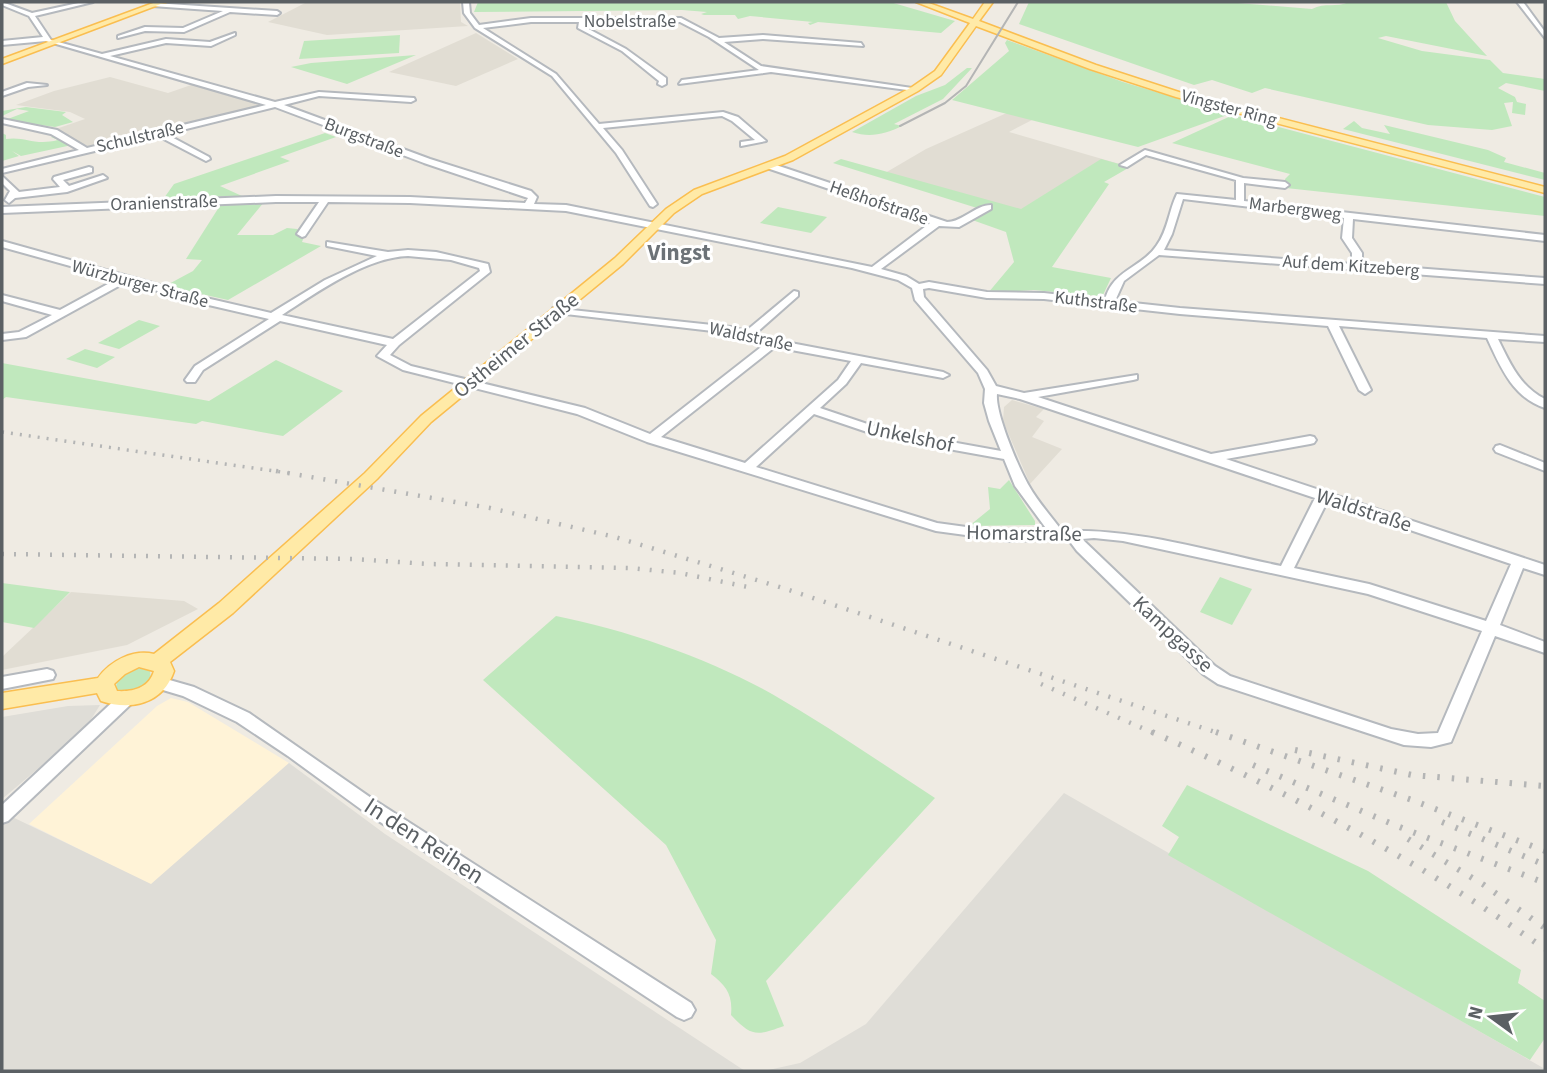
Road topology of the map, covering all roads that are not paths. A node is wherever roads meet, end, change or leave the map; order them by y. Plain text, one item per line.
1 (90, 2) edge
2 (467, 2) edge
3 (920, 2) edge
4 (929, 2) edge
5 (989, 2) edge
6 (1520, 2) edge
7 (3, 3) edge
8 (158, 3) edge
9 (231, 10) junction
10 (277, 13) dead end
11 (31, 15) junction
12 (583, 20) junction
13 (977, 20) junction
14 (990, 22) junction
15 (477, 27) junction
16 (233, 34) dead end
17 (1545, 36) edge
18 (120, 37) dead end
19 (1014, 37) junction
20 (47, 39) junction
21 (719, 40) junction
22 (2, 43) edge
23 (57, 43) junction
24 (211, 44) junction
25 (861, 45) dead end
26 (222, 47) dead end
27 (100, 57) junction
28 (2, 62) edge
29 (770, 71) junction
30 (682, 82) dead end
31 (662, 84) dead end
32 (43, 85) dead end
33 (915, 89) junction
34 (2, 94) edge
35 (411, 100) dead end
36 (279, 106) junction
37 (2, 121) edge
38 (598, 126) junction
39 (159, 133) junction
40 (744, 144) dead end
41 (85, 150) junction
42 (206, 159) dead end
43 (1124, 165) dead end
44 (770, 166) junction
45 (89, 170) dead end
46 (2, 171) edge
47 (103, 178) dead end
48 (2, 179) edge
49 (1240, 180) junction
50 (1545, 184) edge
51 (1285, 185) dead end
52 (67, 189) junction
53 (1545, 190) edge
54 (14, 195) junction
55 (326, 199) junction
56 (1240, 203) junction
57 (653, 204) dead end
58 (527, 206) junction
59 (988, 207) dead end
60 (2, 209) edge
61 (1349, 216) junction
62 (936, 223) junction
63 (656, 226) junction
64 (302, 234) dead end
65 (1545, 238) edge
66 (2, 244) edge
67 (330, 244) dead end
68 (1157, 252) junction
69 (388, 255) junction
70 (1357, 267) junction
71 (874, 270) junction
72 (125, 279) junction
73 (1545, 281) edge
74 (916, 287) junction
75 (794, 294) dead end
76 (2, 298) edge
77 (1109, 304) junction
78 (557, 310) junction
79 (62, 314) junction
80 (276, 317) junction
81 (1332, 323) junction
82 (749, 334) junction
83 (1491, 335) junction
84 (3, 337) edge
85 (1545, 339) edge
86 (395, 343) junction
87 (773, 343) junction
88 (858, 359) junction
89 (943, 375) dead end
90 (1133, 377) dead end
91 (191, 380) dead end
92 (469, 382) junction
93 (991, 389) junction
94 (1365, 390) dead end
95 (1023, 396) junction
96 (1545, 404) edge
97 (812, 409) junction
98 (651, 439) junction
99 (1310, 440) dead end
100 (1500, 449) dead end
101 (1010, 456) junction
102 (1210, 458) junction
103 (1545, 467) edge
104 (747, 468) junction
105 (1323, 496) junction
106 (1064, 534) junction
107 (1519, 561) junction
108 (1545, 570) edge
109 (1285, 571) junction
110 (1492, 628) junction
111 (1545, 648) edge
112 (157, 662) junction
113 (47, 675) dead end
114 (2, 683) edge
115 (159, 683) junction
116 (104, 684) junction
117 (125, 700) junction
118 (2, 701) edge
119 (2, 816) edge
120 (684, 1010) dead end

1 - 11 street
2 - 15 street
3 - 13 main road, Vingster Ring
4 - 13 main road, Vingster Ring
5 - 13 main road, Ostheimer Straße
6 - 17 street
7 - 11 street
8 - 9 street
8 - 23 main road
9 - 10 street
9 - 18 street
11 - 20 street
12 - 15 street, Nobelstraße
12 - 21 street, Nobelstraße
12 - 31 street
13 - 14 main road, Vingster Ring
13 - 33 main road, Ostheimer Straße
14 - 19 main road, Vingster Ring
14 - 19 main road
14 - 50 main road, Vingster Ring
15 - 38 street
16 - 24 street
19 - 53 main road, Vingster Ring
20 - 22 street
20 - 23 street, Burgstraße
21 - 25 street
21 - 29 street, Nobelstraße
23 - 27 street, Burgstraße
23 - 28 main road
24 - 26 street
24 - 27 street
27 - 36 street, Burgstraße
29 - 30 street, Nobelstraße
29 - 33 street, Nobelstraße
32 - 34 street
33 - 44 main road, Ostheimer Straße
35 - 36 street, Schulstraße
36 - 39 street, Schulstraße
36 - 58 street, Burgstraße
37 - 41 street
38 - 40 street
38 - 57 street
39 - 41 street, Schulstraße
39 - 42 street
41 - 46 street, Schulstraße
43 - 49 street
44 - 62 street, Heßhofstraße
44 - 63 main road, Ostheimer Straße
45 - 52 street
47 - 52 street
48 - 54 street
49 - 51 street
49 - 56 street
52 - 54 street
54 - 60 street
55 - 58 street, Oranienstraße
55 - 60 street, Oranienstraße
55 - 64 street
56 - 61 street, Marbergweg
56 - 68 street, Marbergweg
58 - 63 street
59 - 62 street, Heßhofstraße
61 - 65 street, Marbergweg
61 - 70 street
62 - 71 street
63 - 71 street, Kuthstraße
63 - 78 main road, Ostheimer Straße
66 - 72 street, Würzburger Straße
67 - 69 street
68 - 70 street, Auf dem Kitzeberg
68 - 77 street
69 - 80 street
69 - 86 street
70 - 73 street, Auf dem Kitzeberg
71 - 74 street, Kuthstraße
72 - 79 street
72 - 80 street, Würzburger Straße
74 - 77 street, Kuthstraße
74 - 93 street, Kampgasse
75 - 82 street
76 - 79 street
77 - 81 street, Kuthstraße
78 - 82 street, Waldstraße
78 - 92 main road, Ostheimer Straße
79 - 84 street
80 - 86 street, Würzburger Straße
80 - 91 street
81 - 83 street, Kuthstraße
81 - 94 street
82 - 87 street, Waldstraße
83 - 85 street, Kuthstraße
83 - 96 street
86 - 92 street
87 - 88 street, Waldstraße
87 - 98 street
88 - 89 street, Waldstraße
88 - 97 street
90 - 95 street, Waldstraße
92 - 98 street, Homarstraße
92 - 112 main road, Ostheimer Straße
93 - 95 street, Waldstraße
93 - 101 street, Kampgasse
95 - 102 street, Waldstraße
97 - 101 street, Unkelshof
97 - 104 street
98 - 104 street, Homarstraße
99 - 102 street, Waldstraße
100 - 103 street
101 - 106 street, Kampgasse
102 - 105 street, Waldstraße
104 - 106 street, Homarstraße
105 - 107 street, Waldstraße
105 - 109 street
106 - 109 street, Homarstraße
106 - 110 street, Kampgasse
107 - 108 street, Waldstraße
107 - 110 street
109 - 110 street, Homarstraße
110 - 111 street, Homarstraße
112 - 115 main road
112 - 116 main road
113 - 114 street
115 - 117 main road
115 - 120 street, In den Reihen
116 - 117 main road
116 - 118 main road
117 - 119 street

